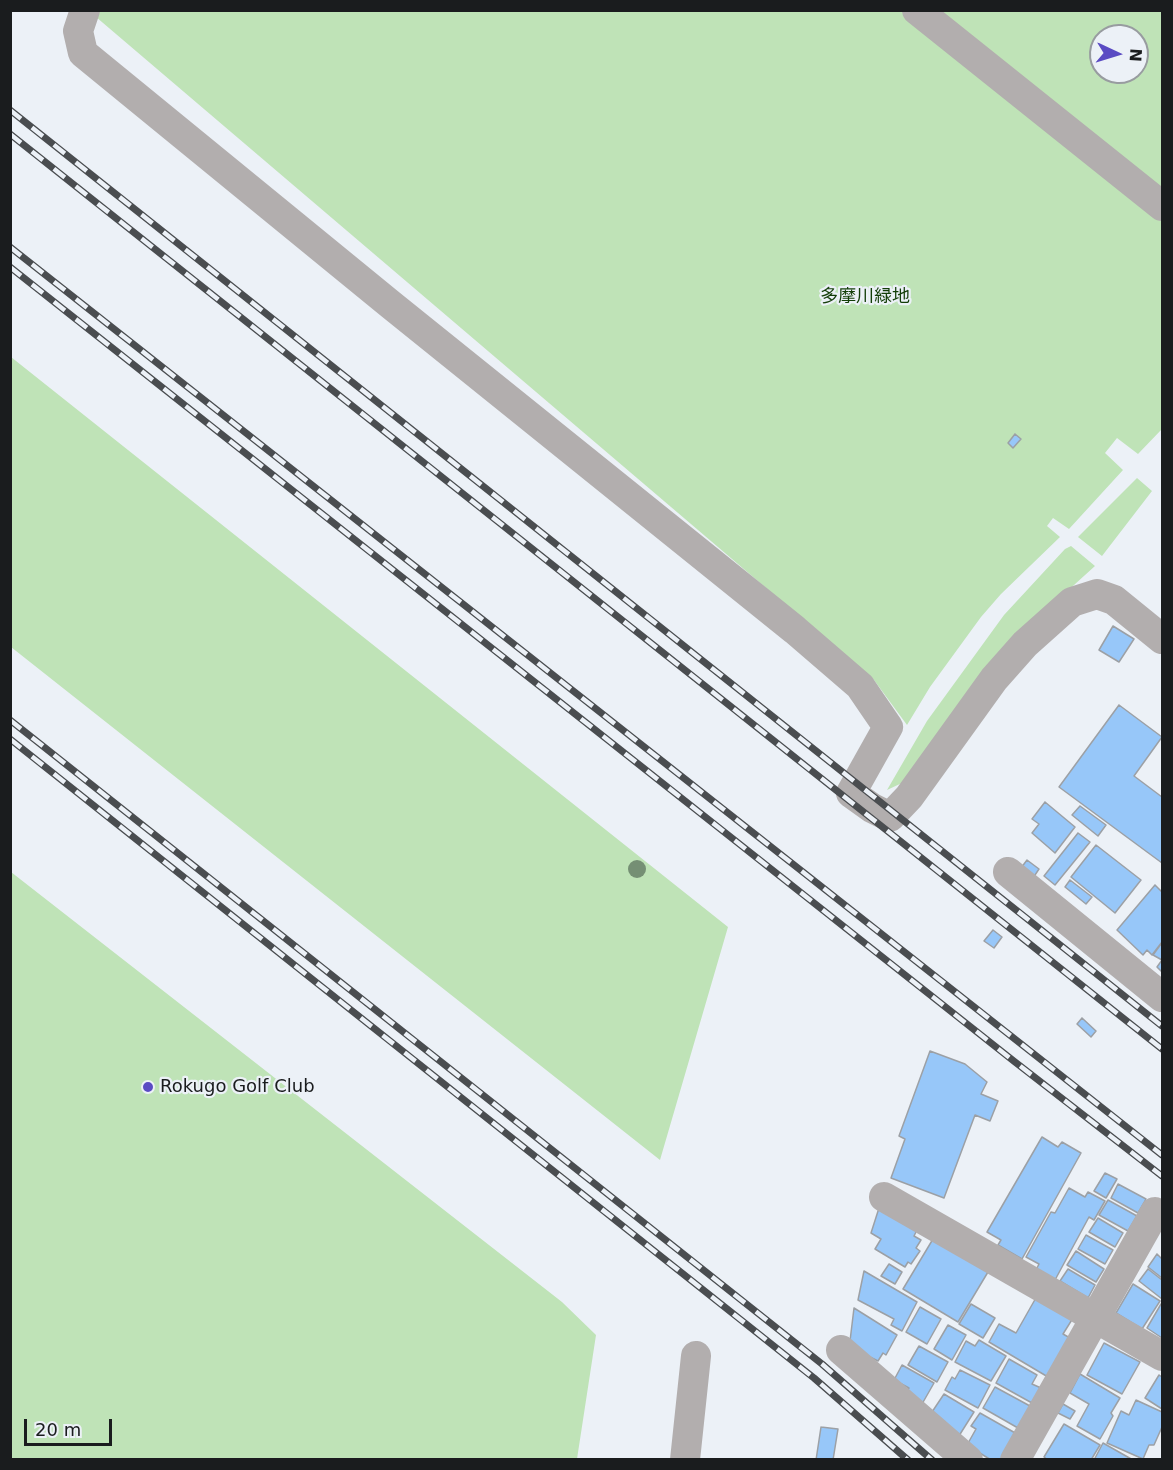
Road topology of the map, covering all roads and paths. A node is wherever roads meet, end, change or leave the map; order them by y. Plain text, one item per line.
1 (85, 10) edge
2 (917, 10) edge
3 (1162, 206) edge
4 (1157, 635) edge
5 (1008, 872) dead end
6 (1162, 997) edge
7 (884, 1197) dead end
8 (1155, 1212) dead end
9 (1094, 1317) junction
10 (841, 1350) dead end
11 (696, 1356) dead end
12 (1162, 1356) edge
13 (685, 1460) edge
14 (969, 1460) edge
15 (1015, 1460) edge

1 - 4 street
2 - 3 street
5 - 6 street
7 - 9 street
8 - 9 street
9 - 12 street
9 - 15 street
10 - 14 street
11 - 13 street

